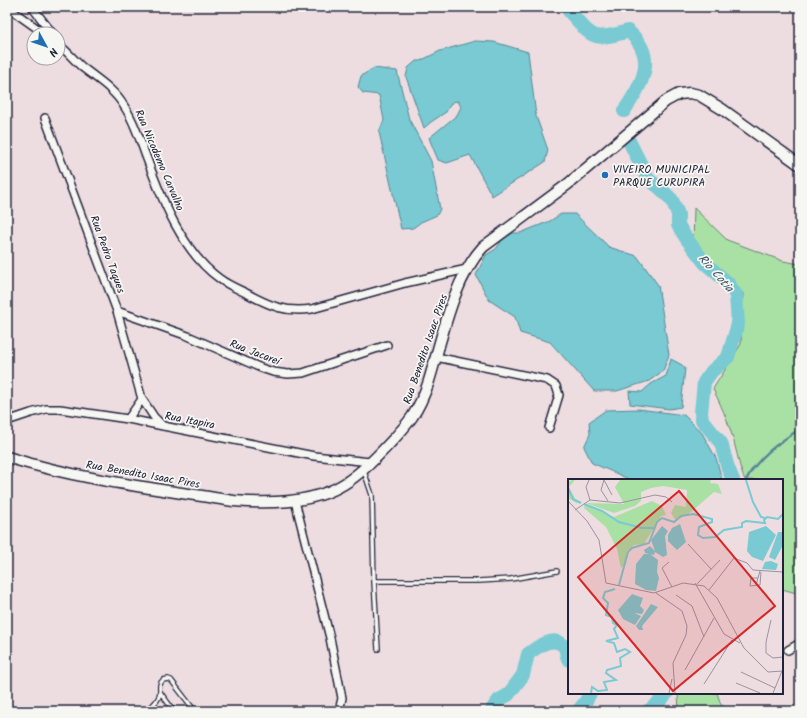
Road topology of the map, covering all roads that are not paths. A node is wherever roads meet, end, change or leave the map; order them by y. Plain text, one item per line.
1 (7, 7) edge
2 (32, 7) edge
3 (34, 26) edge
4 (47, 26) edge
5 (66, 51) edge
6 (45, 118) dead end
7 (800, 165) edge
8 (467, 269) junction
9 (117, 311) junction
10 (387, 345) dead end
11 (436, 357) junction
12 (142, 399) junction
13 (7, 410) edge
14 (128, 419) junction
15 (8, 420) edge
16 (163, 426) junction
17 (550, 428) dead end
18 (7, 457) edge
19 (367, 465) junction
20 (295, 501) junction
21 (557, 572) dead end
22 (374, 581) junction
23 (800, 643) edge
24 (378, 649) dead end
25 (788, 650) dead end
26 (160, 692) junction
27 (150, 709) edge
28 (143, 711) edge
29 (174, 711) edge
30 (195, 711) edge
31 (339, 711) edge

1 - 3 street
2 - 4 street
5 - 8 street, Rua Nicodemo Carvalho
6 - 9 street, Rua Pedro Taques
7 - 8 street, Rua Benedito Isaac Pires
8 - 11 street, Rua Benedito Isaac Pires
9 - 10 street, Rua Jacareí
9 - 12 street, Rua Pedro Taques
11 - 17 street
11 - 19 street, Rua Benedito Isaac Pires
12 - 14 street
12 - 16 street, Rua Pedro Taques
13 - 15 street
14 - 15 street, Rua Itapira
14 - 16 street, Rua Itapira
16 - 19 street, Rua Itapira
18 - 20 street, Rua Benedito Isaac Pires
19 - 20 street, Rua Benedito Isaac Pires
19 - 22 lane
20 - 31 street
21 - 22 lane
22 - 24 lane
23 - 25 street
26 - 27 lane
26 - 29 lane
26 - 30 lane
27 - 28 lane

